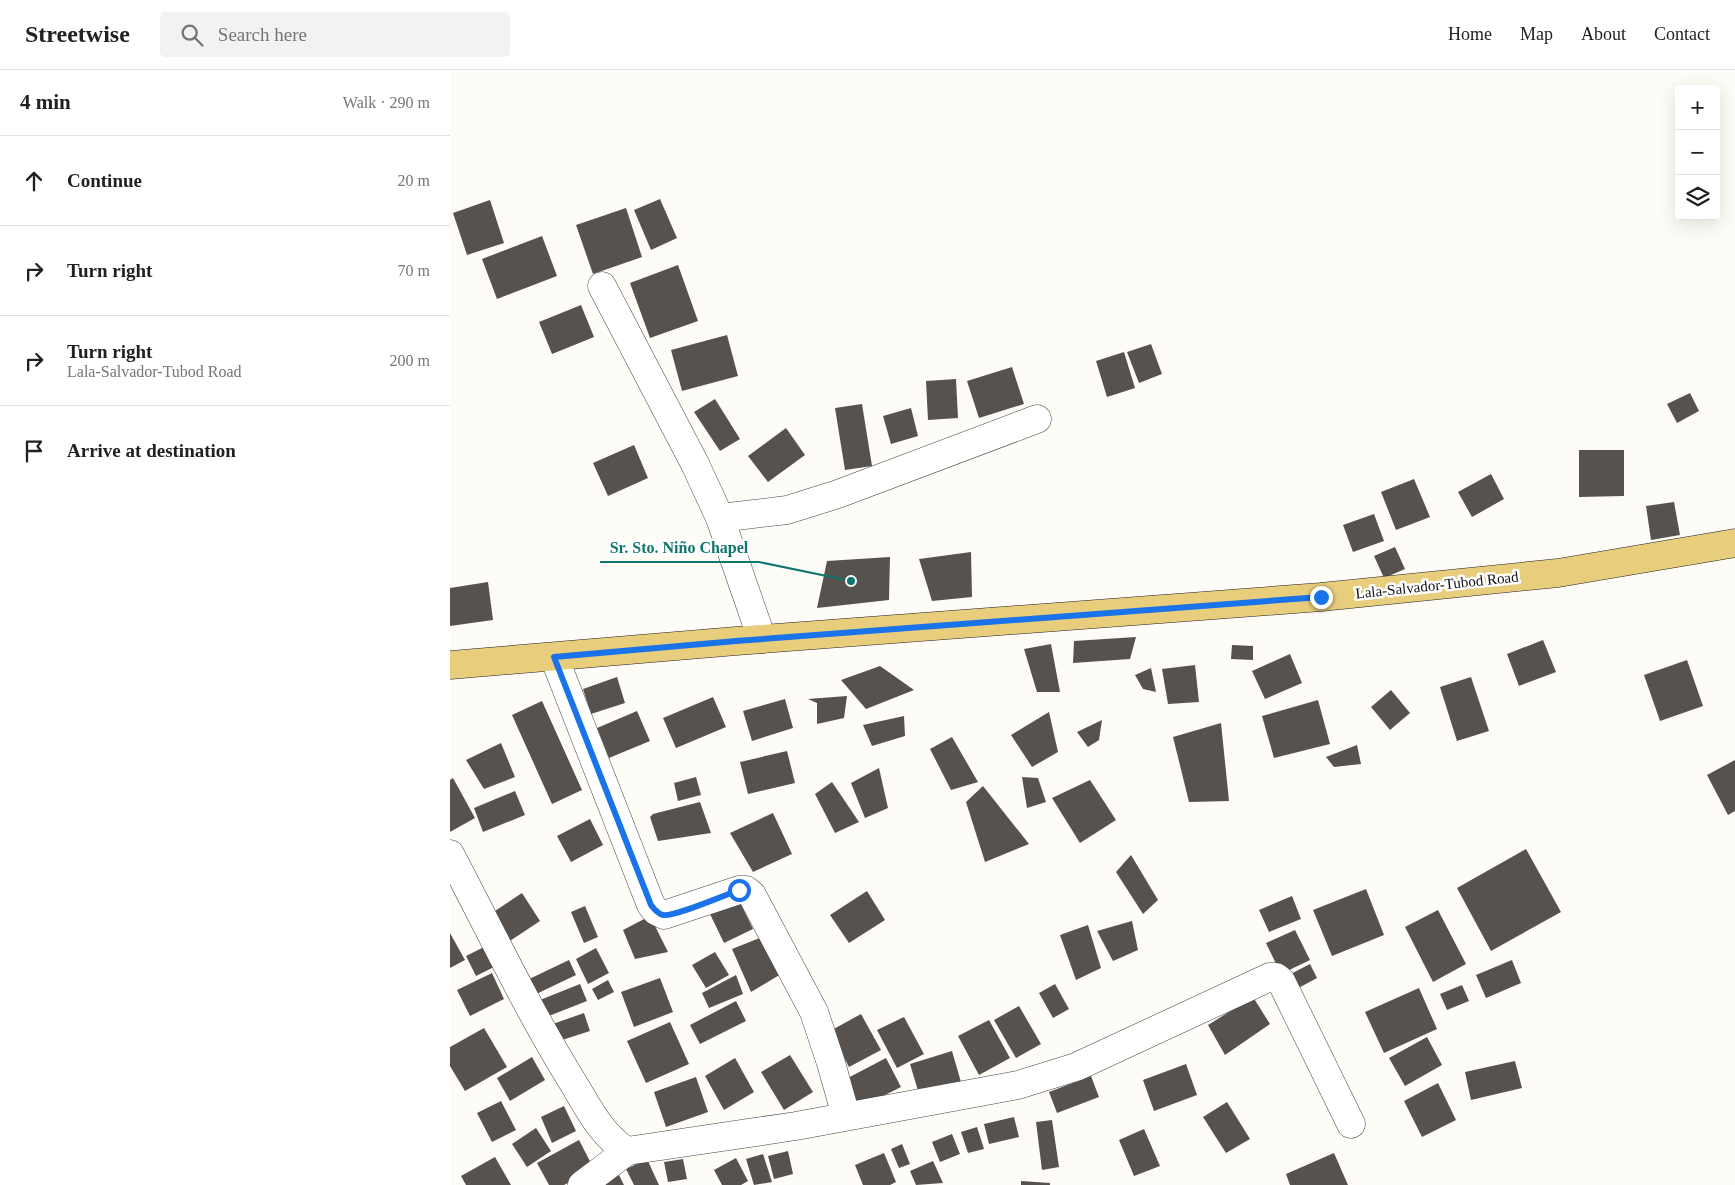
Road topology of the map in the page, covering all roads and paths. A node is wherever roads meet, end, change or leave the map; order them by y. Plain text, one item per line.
1 (602, 286) dead end
2 (1037, 419) dead end
3 (720, 518) junction
4 (1735, 543) edge
5 (762, 639) junction
6 (554, 657) junction
7 (450, 665) edge
8 (450, 854) edge
9 (846, 1116) junction
10 (1351, 1124) dead end
11 (627, 1151) junction
12 (582, 1185) edge

1 - 3 street
2 - 3 street
3 - 5 street
4 - 5 main road, Lala-Salvador-Tubod Road
5 - 6 main road, Lala-Salvador-Tubod Road
6 - 7 main road, Lala-Salvador-Tubod Road
6 - 9 street
8 - 11 street
9 - 10 street
9 - 11 street
11 - 12 street

